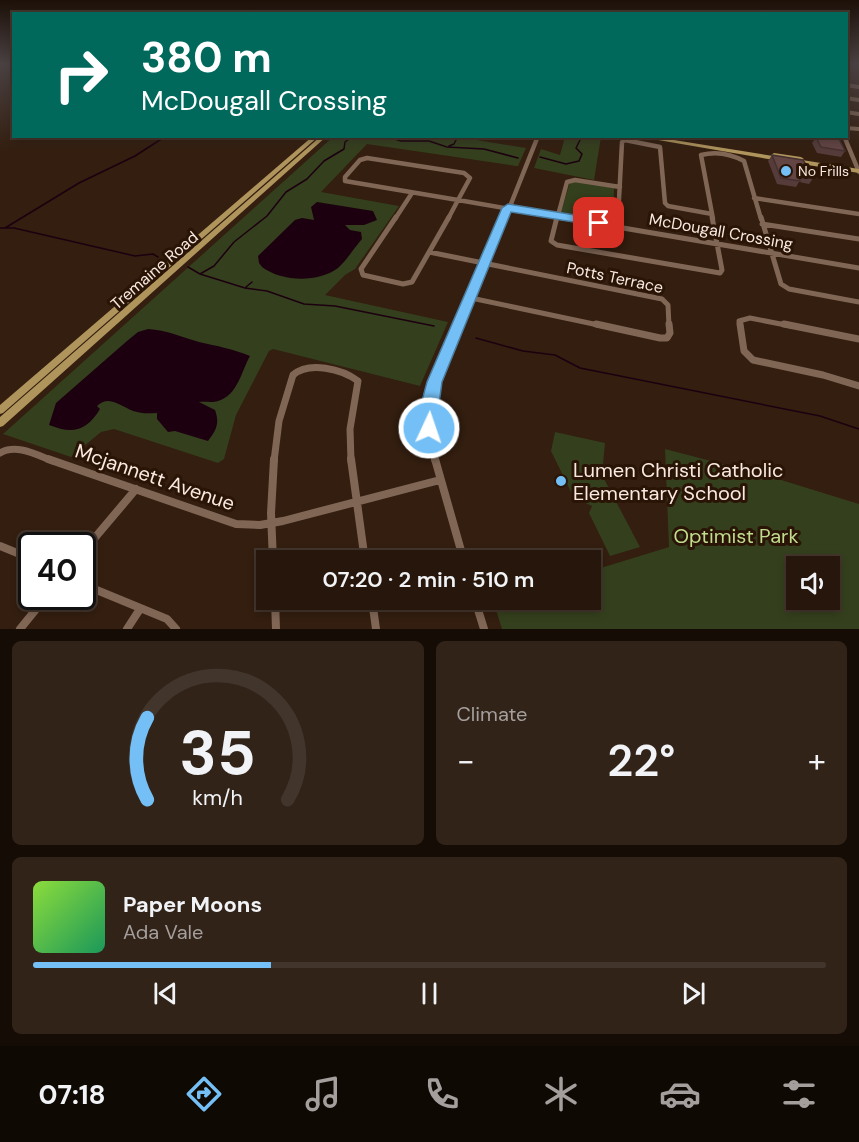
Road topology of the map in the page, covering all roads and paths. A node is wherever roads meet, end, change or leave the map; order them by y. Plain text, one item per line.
1 (315, 138) edge
2 (324, 138) edge
3 (537, 138) edge
4 (651, 138) edge
5 (676, 138) edge
6 (845, 138) edge
7 (858, 168) edge
8 (620, 187) junction
9 (412, 193) junction
10 (754, 198) junction
11 (457, 200) junction
12 (508, 208) junction
13 (712, 214) junction
14 (859, 214) edge
15 (556, 216) junction
16 (762, 224) junction
17 (618, 226) junction
18 (859, 239) edge
19 (717, 243) junction
20 (429, 252) junction
21 (771, 253) junction
22 (485, 264) junction
23 (859, 268) edge
24 (471, 298) junction
25 (859, 302) edge
26 (859, 339) edge
27 (859, 387) edge
28 (0, 410) edge
29 (0, 423) edge
30 (0, 453) edge
31 (440, 480) junction
32 (136, 489) junction
33 (356, 502) junction
34 (272, 523) junction
35 (96, 536) edge
36 (0, 546) edge
37 (273, 550) edge
38 (363, 550) edge
39 (461, 550) edge
40 (18, 553) edge
41 (96, 590) edge
42 (140, 609) junction
43 (35, 610) edge
44 (275, 610) edge
45 (373, 610) edge
46 (478, 610) edge
47 (20, 629) edge
48 (127, 629) edge
49 (176, 629) edge
50 (276, 629) edge
51 (376, 629) edge
52 (484, 629) edge

1 - 28 main road, Tremaine Road
2 - 29 main road, Tremaine Road
3 - 12 street
4 - 7 main road
5 - 7 main road
6 - 7 street
8 - 13 street
8 - 15 street
8 - 17 street
9 - 11 street, McDougall Crossing
9 - 11 street, McDougall Crossing
9 - 20 street
10 - 13 street
10 - 14 street
10 - 16 street
11 - 12 street, McDougall Crossing
11 - 20 street
12 - 15 street, McDougall Crossing
12 - 22 street
13 - 19 street
15 - 17 street, McDougall Crossing
15 - 19 street
16 - 18 street
16 - 21 street
17 - 19 street, McDougall Crossing
19 - 21 street, McDougall Crossing
20 - 22 street, Potts Terrace
21 - 23 street, McDougall Crossing
21 - 25 street
22 - 24 street
22 - 24 street, Potts Terrace
24 - 31 street
26 - 27 street
30 - 32 street, Mcjannett Avenue
31 - 33 street, Mcjannett Avenue
31 - 39 street
32 - 34 street, Mcjannett Avenue
32 - 35 street
33 - 34 street, Mcjannett Avenue
33 - 34 street
33 - 38 street
34 - 37 street
36 - 40 street
41 - 42 street
42 - 48 street
42 - 49 street
43 - 47 street
44 - 50 street
45 - 51 street
46 - 52 street

